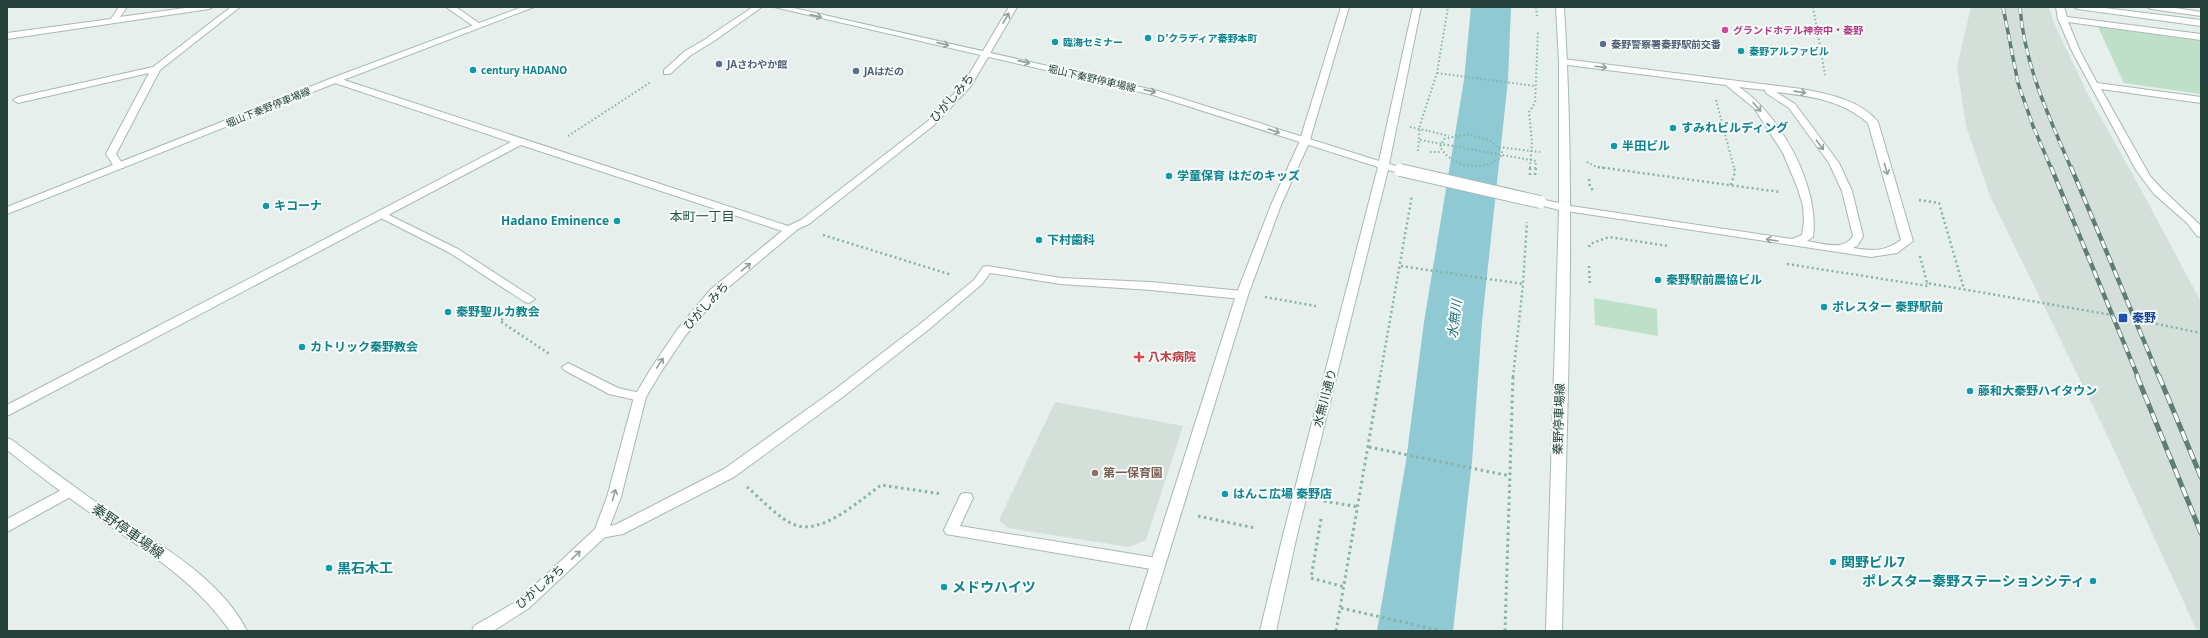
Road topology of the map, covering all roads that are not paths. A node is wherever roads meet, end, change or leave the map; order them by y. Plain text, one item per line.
1 (123, 7) edge
2 (209, 7) edge
3 (236, 7) edge
4 (450, 7) edge
5 (530, 7) edge
6 (758, 7) edge
7 (778, 7) edge
8 (1013, 7) edge
9 (1345, 7) edge
10 (1417, 7) edge
11 (1560, 7) edge
12 (2060, 7) edge
13 (2078, 7) edge
14 (2151, 7) edge
15 (2201, 14) edge
16 (2062, 19) junction
17 (114, 20) junction
18 (2201, 23) edge
19 (480, 26) junction
20 (7, 36) edge
21 (2201, 37) edge
22 (986, 54) junction
23 (1563, 62) junction
24 (156, 69) junction
25 (667, 72) road end
26 (335, 80) junction
27 (1727, 83) junction
28 (2094, 85) junction
29 (1764, 88) junction
30 (18, 100) dead end
31 (2201, 100) edge
32 (518, 142) junction
33 (1304, 143) junction
34 (119, 166) junction
35 (1383, 166) junction
36 (1564, 208) junction
37 (7, 211) edge
38 (381, 214) junction
39 (791, 228) junction
40 (2201, 234) edge
41 (1791, 243) junction
42 (1841, 250) junction
43 (1242, 295) junction
44 (529, 299) road end
45 (568, 366) road end
46 (640, 397) junction
47 (7, 411) edge
48 (7, 442) edge
49 (69, 491) junction
50 (966, 498) road end
51 (7, 526) edge
52 (601, 532) junction
53 (1157, 564) junction
54 (239, 631) edge
55 (480, 631) edge
56 (1137, 631) edge
57 (1268, 631) edge
58 (1554, 631) edge

1 - 17 street
2 - 17 street
3 - 24 street
4 - 19 street
5 - 19 street, 堀山下秦野停車場線
6 - 25 street
7 -> 22 street, 堀山下秦野停車場線
22 -> 8 street, ひがしみち
9 - 33 street
10 - 35 street, 水無川通り
11 - 23 street, 秦野停車場線
12 - 16 street
13 - 18 street
14 - 15 street
16 - 21 street
16 - 28 street
17 - 20 street
19 - 26 street, 堀山下秦野停車場線
22 -> 33 street, 堀山下秦野停車場線
22 - 39 street, ひがしみち
23 -> 27 street
23 - 36 street, 秦野停車場線
24 - 30 street
24 - 34 street
26 - 32 street
26 - 34 street, 堀山下秦野停車場線
27 - 29 street
27 -> 41 street
28 - 31 street
28 - 40 street
29 -> 42 street
29 -> 42 street
32 - 38 street
32 - 39 street
33 - 35 street, 堀山下秦野停車場線
33 - 43 street
34 - 37 street, 堀山下秦野停車場線
35 - 36 street, 堀山下秦野停車場線, bridge
35 - 57 street, 水無川通り
41 -> 36 street
36 - 58 street, 秦野停車場線
38 - 44 street
38 - 47 street
46 -> 39 street, ひがしみち
41 - 42 street
43 - 52 street
43 - 53 street
45 - 46 street
52 -> 46 street, ひがしみち
48 - 49 street, 秦野停車場線
49 - 51 street
49 - 54 street, 秦野停車場線
50 - 53 street
55 -> 52 street, ひがしみち
53 - 56 street

